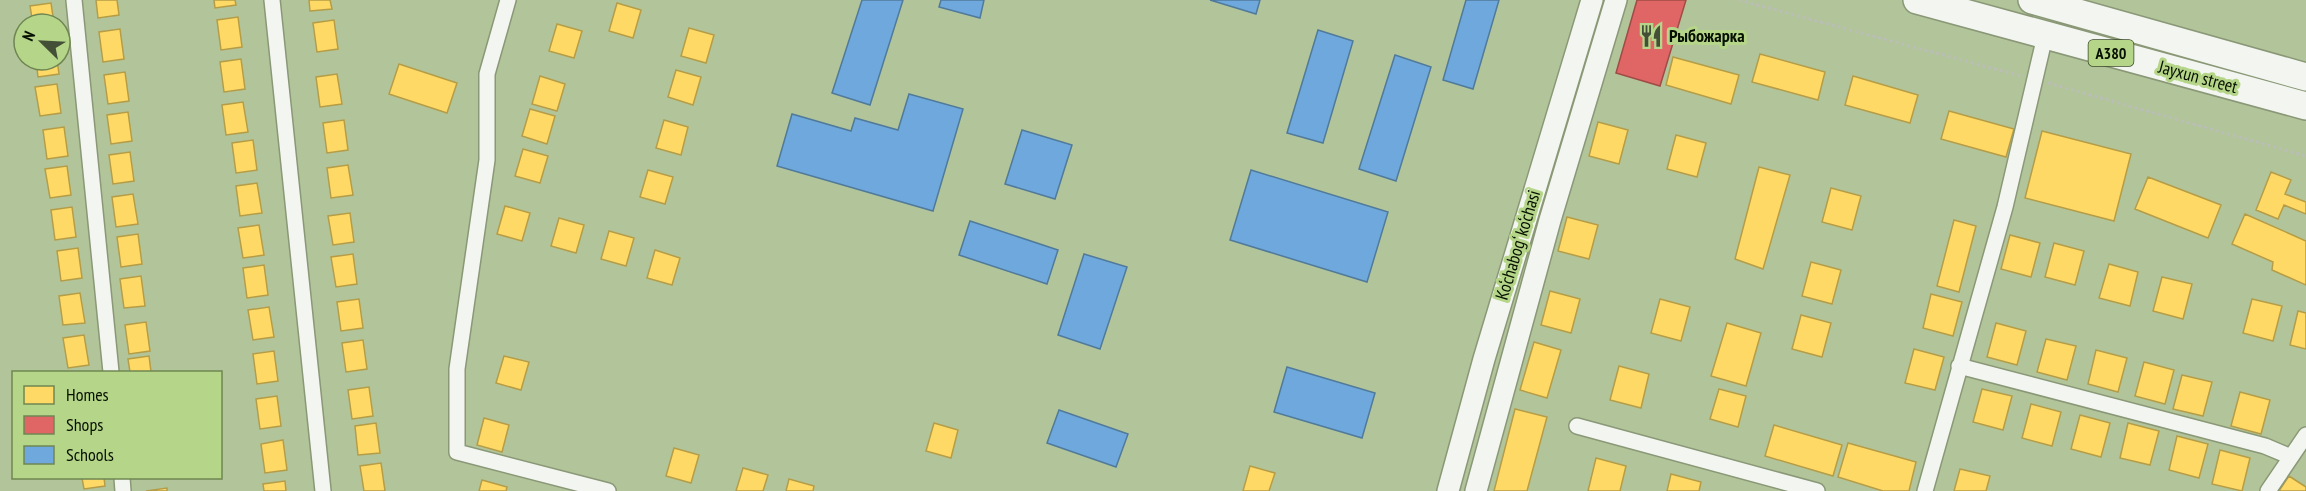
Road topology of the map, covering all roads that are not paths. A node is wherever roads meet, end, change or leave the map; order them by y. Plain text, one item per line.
1 (74, 0) edge
2 (272, 0) edge
3 (508, 0) edge
4 (1592, 0) edge
5 (1616, 0) edge
6 (1917, 0) edge
7 (2032, 0) edge
8 (2045, 36) junction
9 (2306, 77) edge
10 (2306, 106) edge
11 (1484, 359) junction
12 (1959, 366) junction
13 (1510, 368) junction
14 (111, 371) edge
15 (1577, 426) dead end
16 (2306, 435) edge
17 (2291, 458) junction
18 (322, 491) edge
19 (608, 491) edge
20 (1448, 491) edge
21 (1476, 491) edge
22 (1817, 491) edge
23 (1925, 491) edge
24 (2268, 491) edge

1 - 14 street
2 - 18 street
3 - 19 street
4 - 11 main road, Ko‘chabog‘ ko‘chasi
5 - 13 main road, Ko‘chabog‘ ko‘chasi
6 - 8 highway, Jayxun street / A380
7 - 9 highway, Jayxun street / A380
8 - 10 highway, Jayxun street / A380
8 - 12 street
11 - 13 main road
11 - 20 main road, Ko‘chabog‘ ko‘chasi
12 - 17 street
12 - 23 street
13 - 21 main road, Ko‘chabog‘ ko‘chasi
15 - 22 street
16 - 17 street
17 - 24 street

